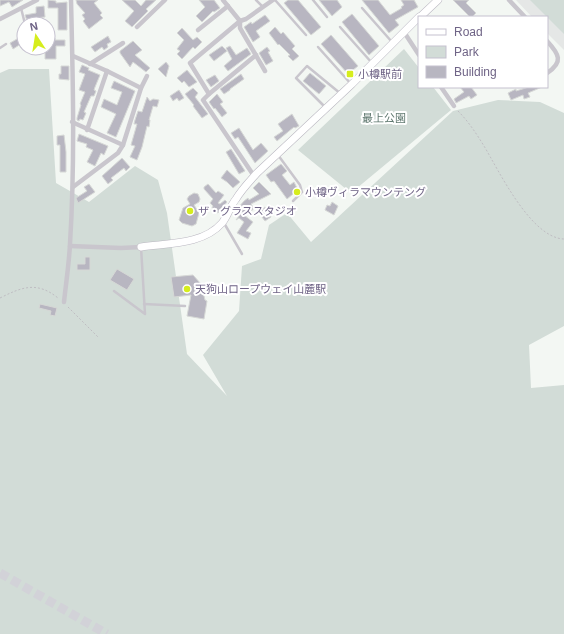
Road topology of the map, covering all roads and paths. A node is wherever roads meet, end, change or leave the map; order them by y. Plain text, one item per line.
1 (37, 0) edge
2 (71, 0) edge
3 (165, 0) edge
4 (223, 0) edge
5 (256, 0) edge
6 (274, 0) edge
7 (313, 0) edge
8 (438, 0) edge
9 (508, 0) edge
10 (429, 3) edge
11 (228, 6) junction
12 (263, 7) junction
13 (21, 8) junction
14 (362, 8) dead end
15 (23, 16) edge
16 (421, 16) edge
17 (524, 16) edge
18 (327, 17) dead end
19 (0, 19) edge
20 (240, 21) junction
21 (418, 21) edge
22 (137, 27) dead end
23 (340, 28) dead end
24 (198, 30) dead end
25 (404, 32) junction
26 (306, 35) dead end
27 (548, 42) edge
28 (123, 43) dead end
29 (393, 43) junction
30 (6, 44) dead end
31 (318, 47) dead end
32 (0, 48) edge
33 (418, 53) edge
34 (256, 55) junction
35 (73, 56) junction
36 (90, 64) junction
37 (372, 64) junction
38 (107, 71) junction
39 (265, 71) dead end
40 (548, 72) edge
41 (147, 76) dead end
42 (352, 84) junction
43 (141, 88) junction
44 (442, 88) edge
45 (209, 94) junction
46 (341, 94) junction
47 (454, 106) joint
48 (326, 108) junction
49 (72, 122) junction
50 (87, 130) junction
51 (123, 145) junction
52 (277, 154) junction
53 (254, 176) junction
54 (73, 187) junction
55 (293, 201) dead end
56 (223, 222) junction
57 (564, 239) edge
58 (70, 246) junction
59 (141, 247) junction
60 (242, 254) dead end
61 (114, 291) dead end
62 (0, 298) edge
63 (64, 302) junction
64 (144, 304) junction
65 (185, 306) dead end
66 (98, 336) dead end

1 - 13 street
2 - 35 street
3 - 22 street
4 - 11 street
5 - 12 lane
6 - 12 street
6 - 26 lane
7 - 18 lane
8 - 10 street
9 - 17 street
10 - 16 street
11 - 20 street
11 - 24 street
12 - 20 street
13 - 15 lane
13 - 19 street
14 - 29 lane
20 - 34 street
20 - 45 street
21 - 25 street
23 - 37 lane
25 - 29 street
25 - 33 street
27 - 40 street
28 - 36 street
29 - 37 street
30 - 32 lane
31 - 42 lane
34 - 39 street
34 - 45 street
35 - 36 street
35 - 49 street
36 - 38 street
37 - 42 street
38 - 43 street
38 - 50 street
41 - 43 street
42 - 46 street
43 - 51 street
44 - 47 street
45 - 53 street
46 - 48 street
46 - 48 lane
47 - 57 path
48 - 52 street
49 - 50 street
49 - 54 street
50 - 51 street
51 - 54 street
52 - 53 street
52 - 55 lane
53 - 56 street
54 - 58 street
56 - 59 street
56 - 60 lane
58 - 59 street
58 - 63 street
59 - 64 lane
61 - 64 lane
62 - 63 path
63 - 66 path
64 - 65 lane

